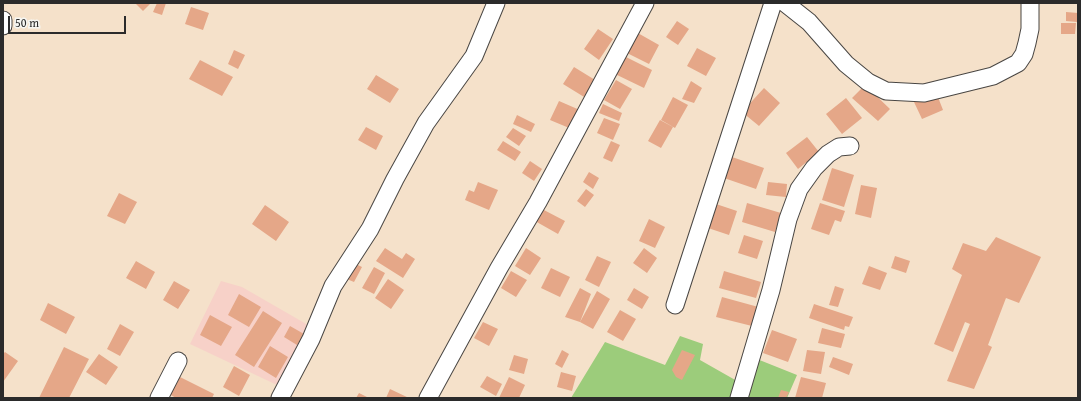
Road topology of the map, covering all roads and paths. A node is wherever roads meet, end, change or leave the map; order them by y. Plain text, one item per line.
1 (496, 3) edge
2 (645, 3) edge
3 (773, 3) edge
4 (785, 3) edge
5 (1030, 3) edge
6 (3, 20) edge
7 (3, 26) edge
8 (850, 146) dead end
9 (675, 305) dead end
10 (178, 361) dead end
11 (159, 398) edge
12 (280, 398) edge
13 (428, 398) edge
14 (739, 398) edge

1 - 12 street
2 - 13 street
3 - 9 street
4 - 5 street
6 - 7 street
8 - 14 street
10 - 11 street

